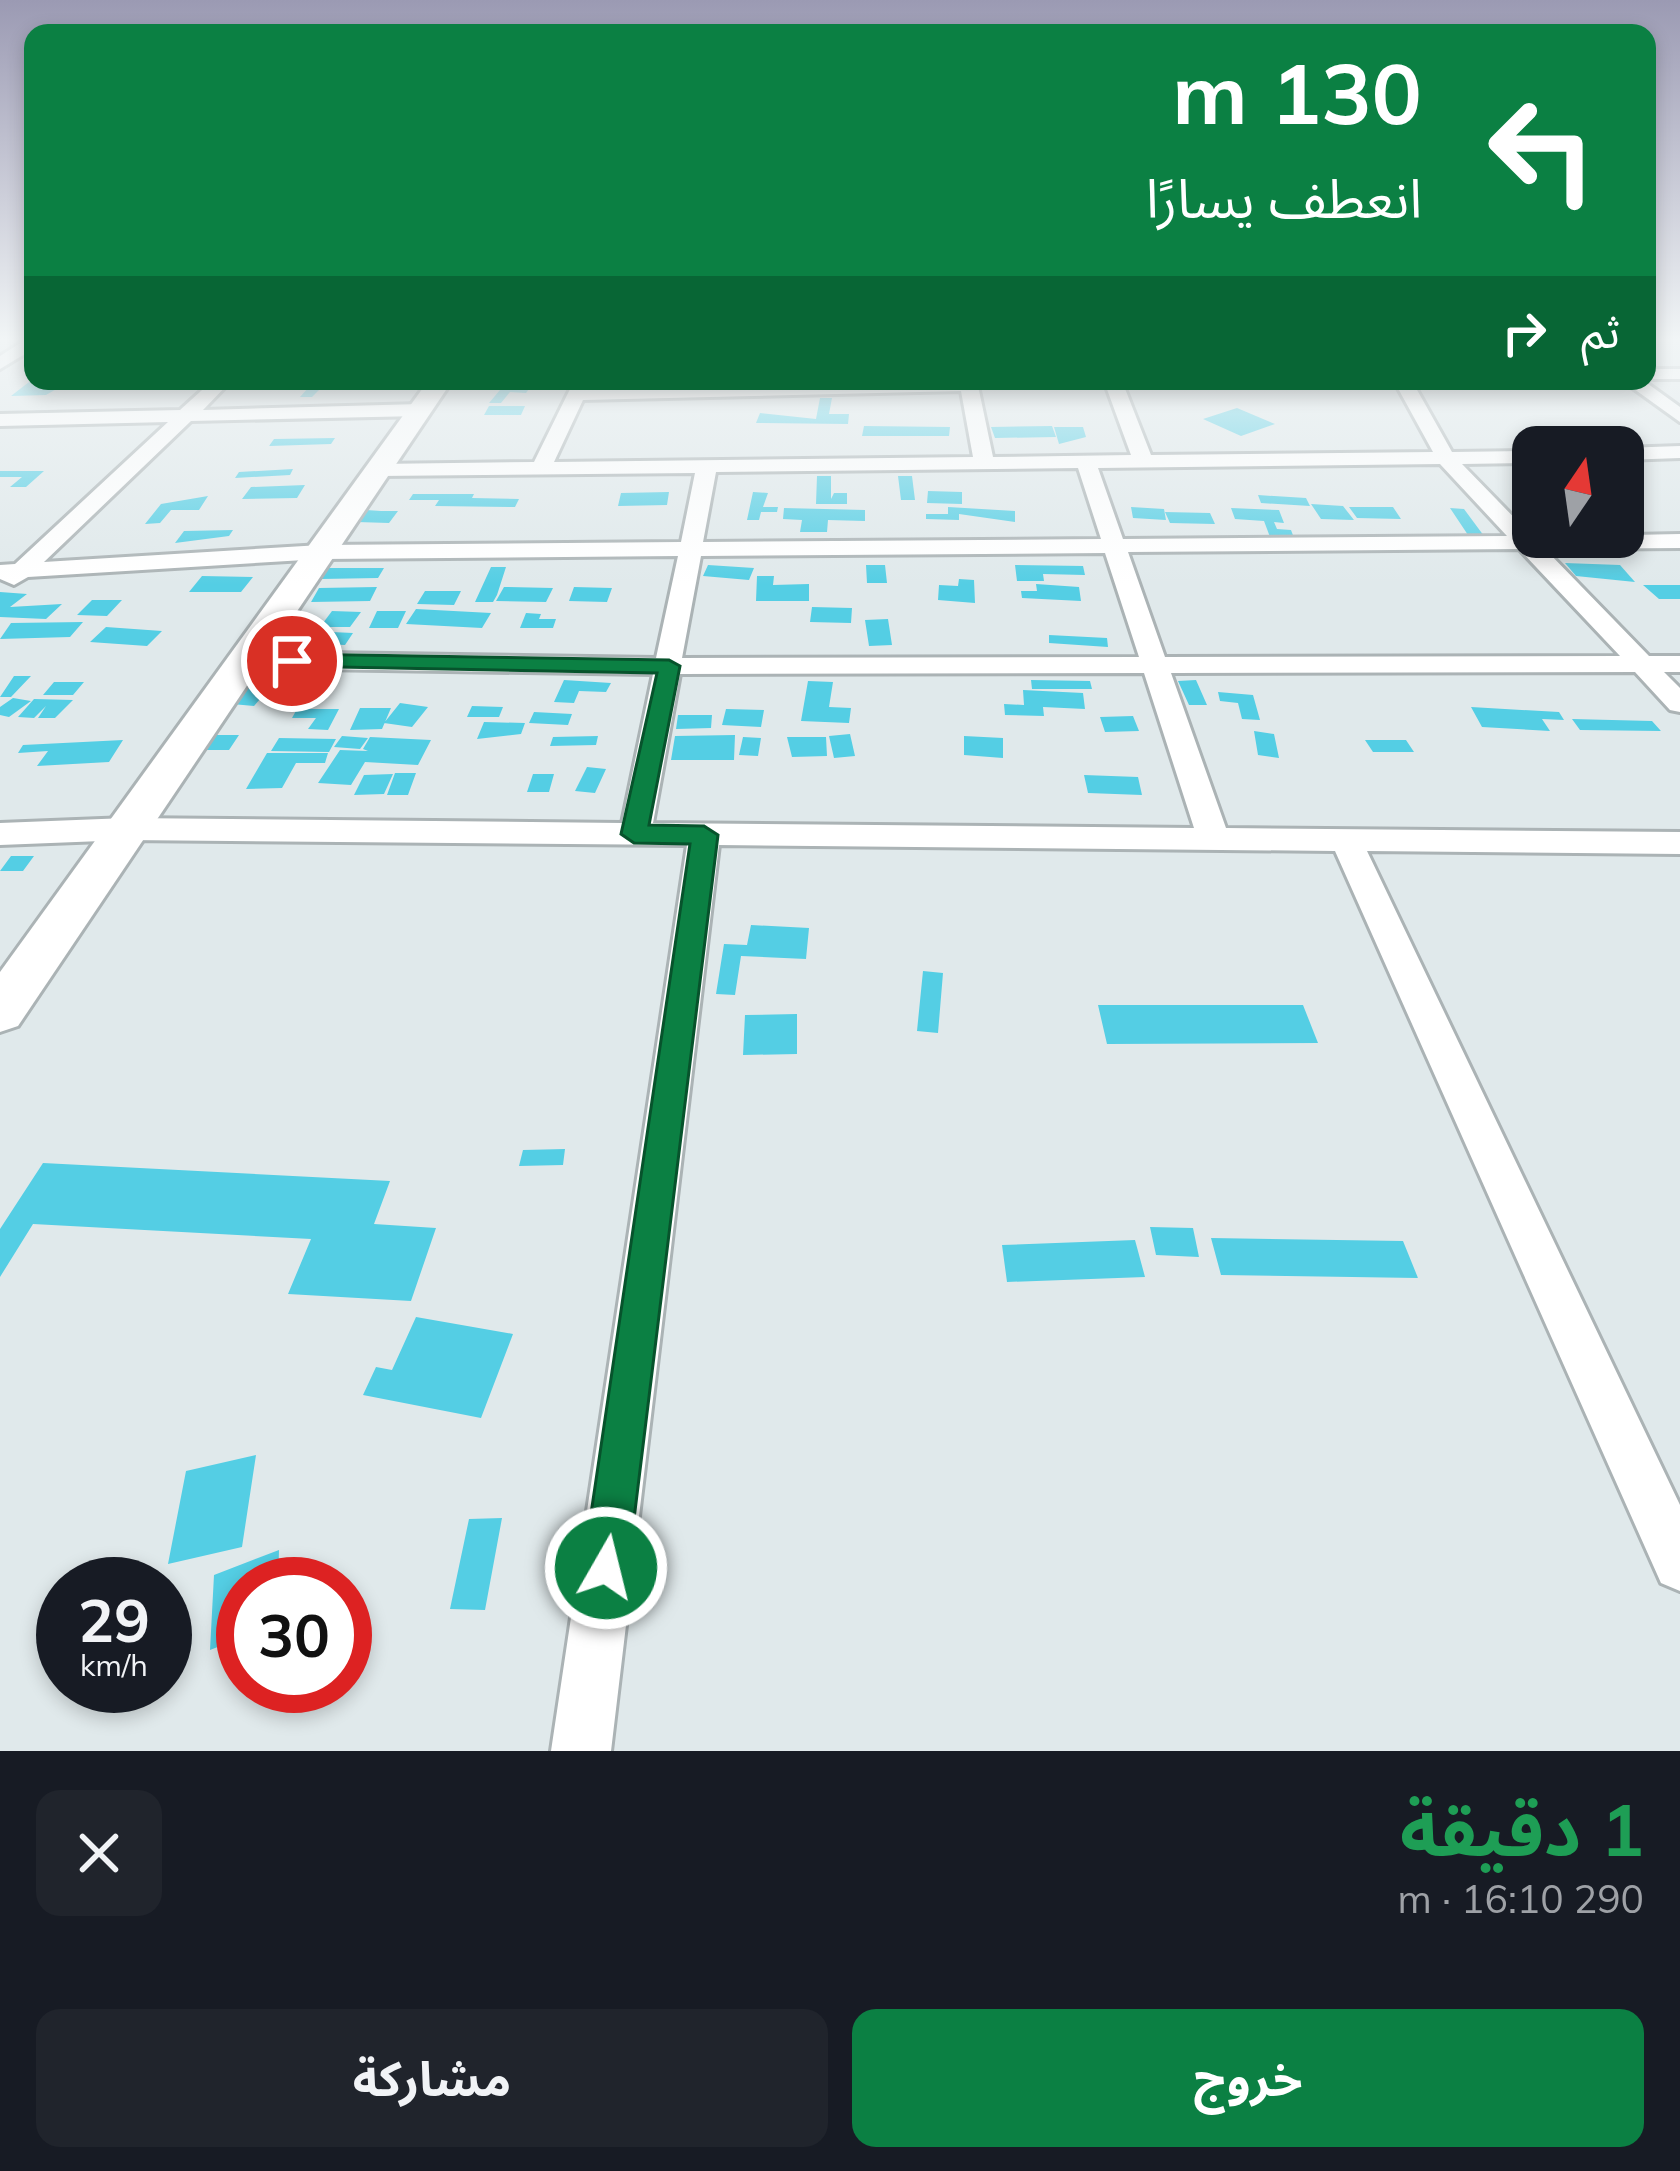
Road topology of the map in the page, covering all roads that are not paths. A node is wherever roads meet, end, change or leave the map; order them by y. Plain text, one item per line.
1 (180, 422) edge
2 (411, 422) edge
3 (564, 422) edge
4 (976, 422) edge
5 (1128, 422) edge
6 (1426, 422) edge
7 (1680, 452) edge
8 (1644, 453) edge
9 (1512, 458) edge
10 (1142, 459) junction
11 (1084, 460) junction
12 (1447, 460) junction
13 (984, 461) junction
14 (707, 465) junction
15 (541, 468) junction
16 (378, 470) junction
17 (1512, 524) edge
18 (1644, 541) edge
19 (1680, 541) edge
20 (1512, 542) edge
21 (1112, 546) junction
22 (694, 549) junction
23 (321, 552) junction
24 (1545, 558) edge
25 (10, 572) edge
26 (0, 591) edge
27 (245, 660) junction
28 (1153, 663) junction
29 (1644, 664) junction
30 (1680, 664) edge
31 (669, 666) junction
32 (1680, 704) edge
33 (128, 830) junction
34 (0, 834) edge
35 (634, 834) junction
36 (704, 835) junction
37 (1214, 839) junction
38 (1346, 840) junction
39 (1680, 843) edge
40 (0, 1012) edge
41 (1680, 1564) edge
42 (581, 1751) edge

1 - 25 street
2 - 16 street
3 - 15 street
4 - 13 street
5 - 10 street
6 - 12 street
7 - 8 street
9 - 12 street
10 - 11 street
10 - 12 street
11 - 13 street
11 - 21 street
12 - 17 street
13 - 14 street
14 - 15 street
14 - 22 street
15 - 16 street
16 - 23 street
18 - 19 street
20 - 21 street
21 - 22 street
21 - 28 street
22 - 23 street
22 - 31 street
23 - 25 street
23 - 27 street
24 - 29 street
25 - 26 street
27 - 31 street
27 - 33 street
28 - 29 street
28 - 31 street
28 - 37 street
29 - 30 street
29 - 32 street
31 - 35 street
33 - 34 street
33 - 35 street
33 - 40 street
35 - 36 street
36 - 37 street
36 - 42 street
37 - 38 street
38 - 39 street
38 - 41 street

